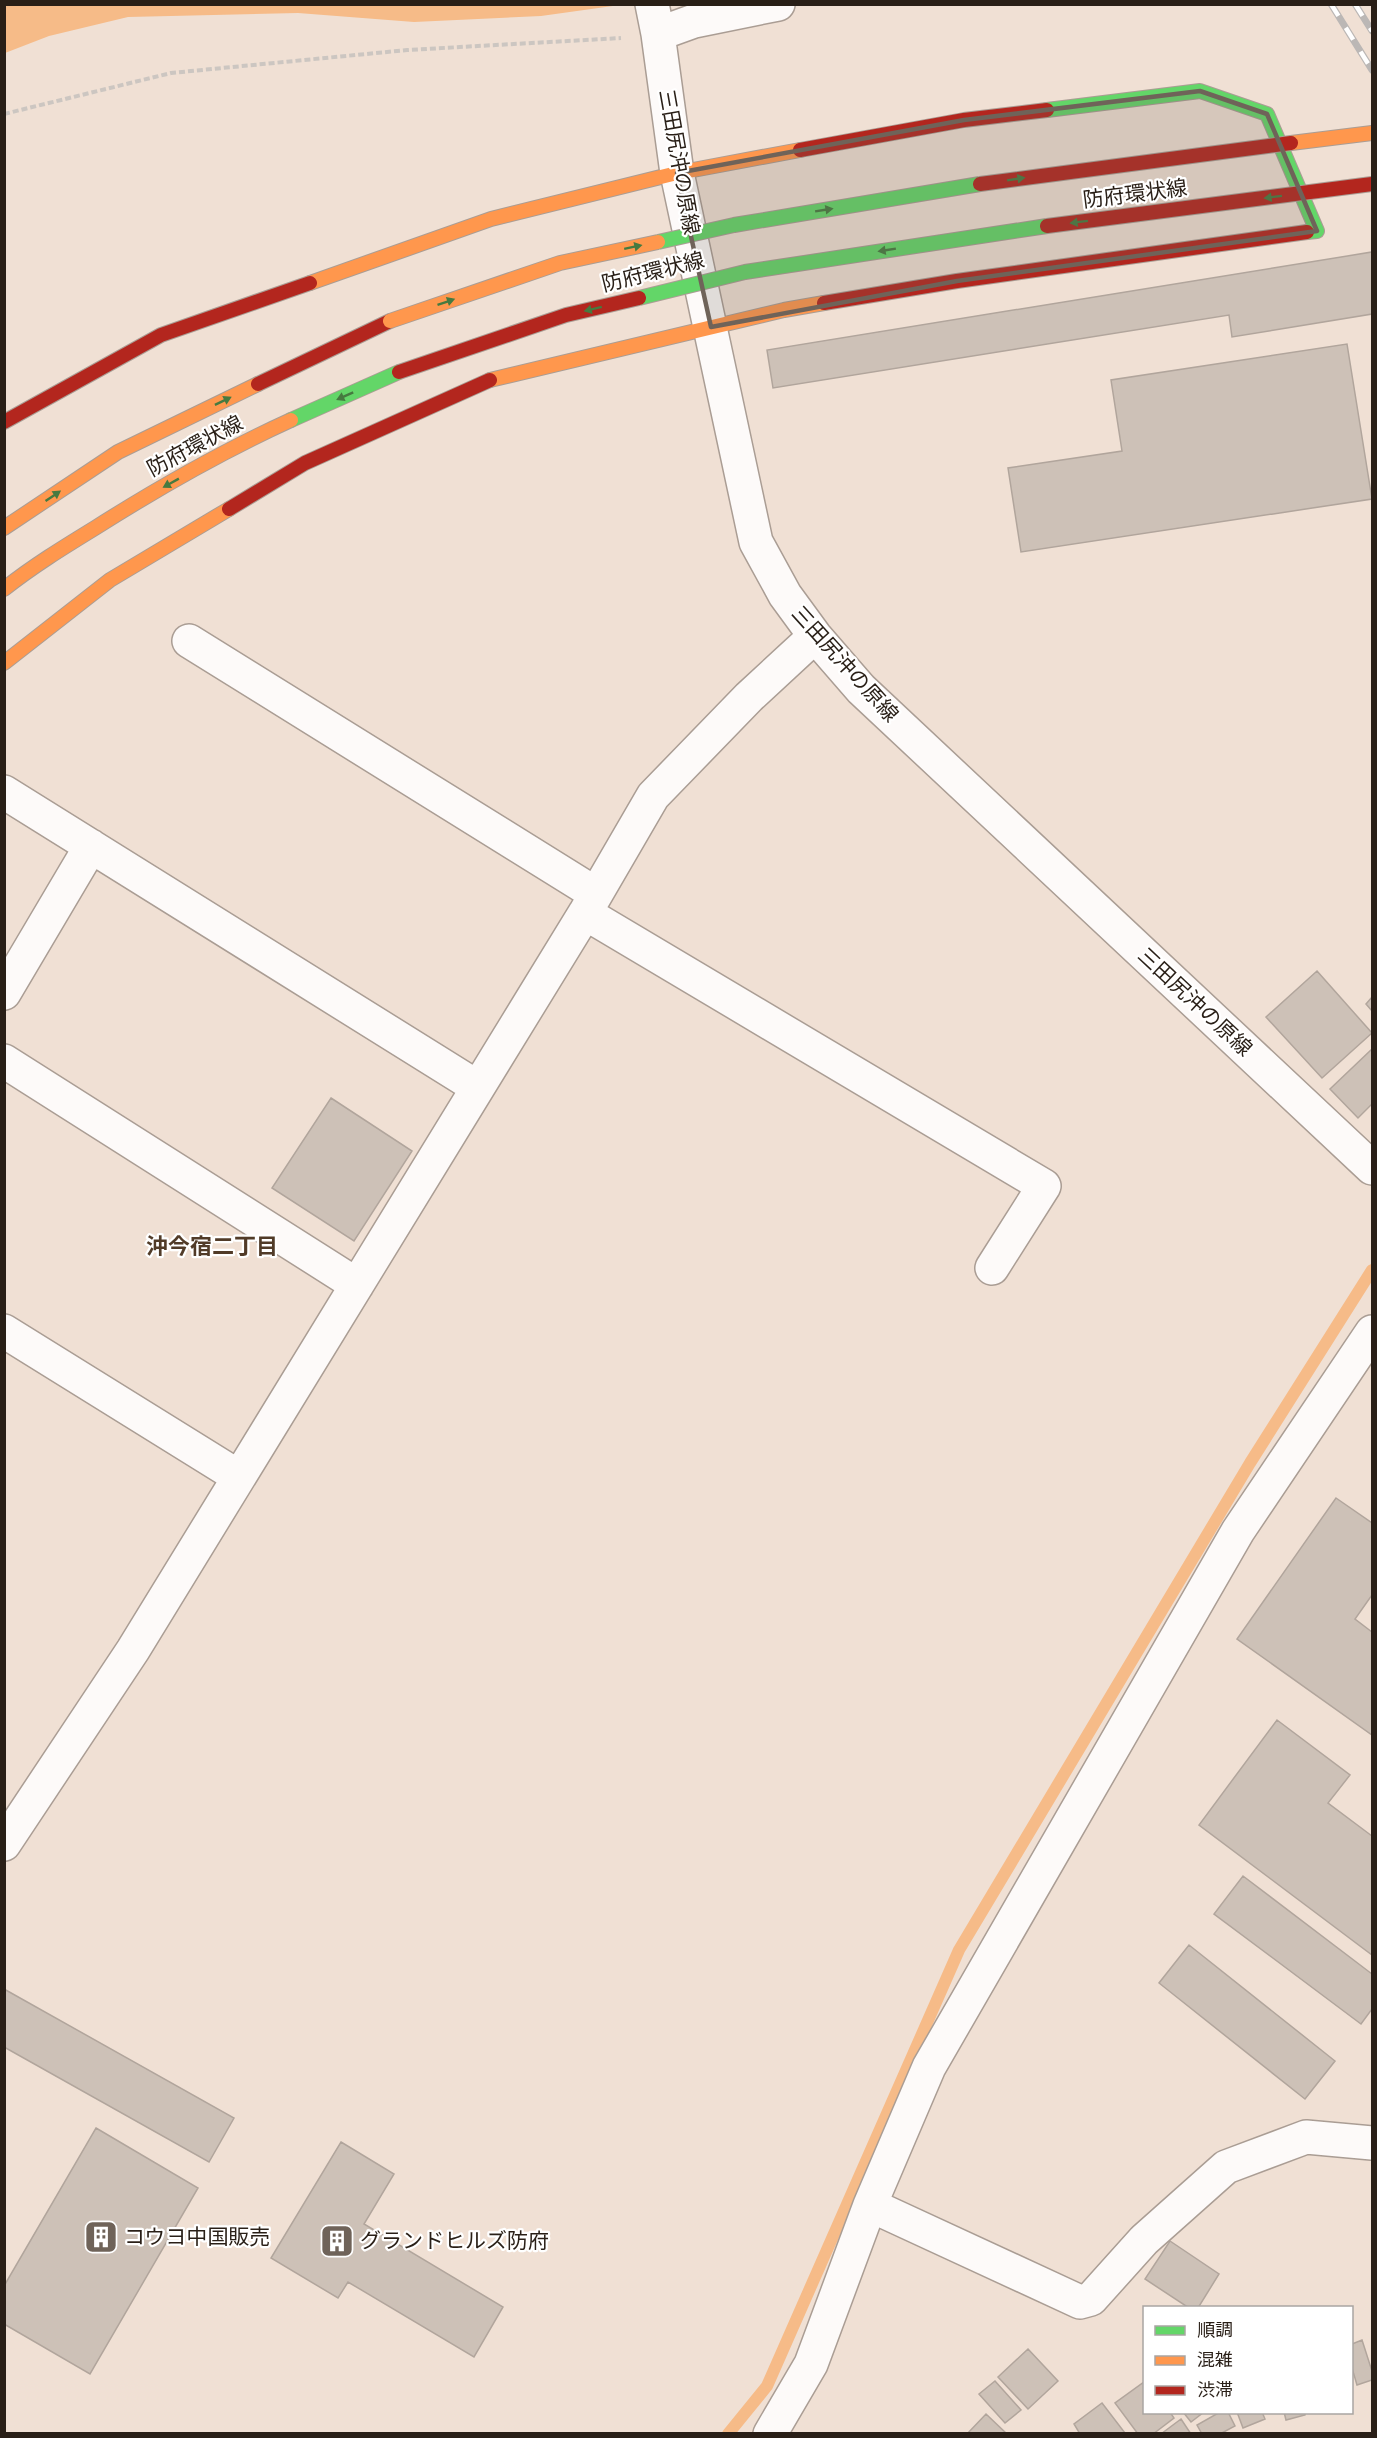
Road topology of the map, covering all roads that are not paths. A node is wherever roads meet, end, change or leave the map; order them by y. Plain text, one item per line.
1 (778, 4) edge
2 (654, 16) edge
3 (1372, 133) edge
4 (677, 173) junction
5 (1372, 184) edge
6 (711, 327) junction
7 (4, 422) edge
8 (4, 528) edge
9 (4, 589) edge
10 (815, 636) junction
11 (189, 641) dead end
12 (4, 663) edge
13 (4, 792) edge
14 (91, 846) junction
15 (590, 903) junction
16 (4, 993) edge
17 (4, 1061) edge
18 (477, 1087) junction
19 (1372, 1168) edge
20 (992, 1268) dead end
21 (357, 1285) junction
22 (4, 1331) edge
23 (1372, 1332) edge
24 (239, 1477) junction
25 (4, 1844) edge
26 (1372, 2143) edge
27 (870, 2205) junction
28 (770, 2433) edge

1 - 2 street
2 - 4 street, 三田尻沖の原線
8 -> 3 main road, 防府環状線, bridge
4 - 6 street, 三田尻沖の原線
4 - 6 main road
4 - 7 main road
5 -> 9 main road, 防府環状線, bridge
6 - 10 street, 三田尻沖の原線
6 - 12 main road
10 - 15 street
10 - 19 street, 三田尻沖の原線
11 - 15 street
13 - 14 street
14 - 16 street
14 - 18 street
15 - 18 street
15 - 20 street
17 - 21 street
18 - 21 street
21 - 24 street
22 - 24 street
23 - 27 street
24 - 25 street
26 - 27 street
27 - 28 street

